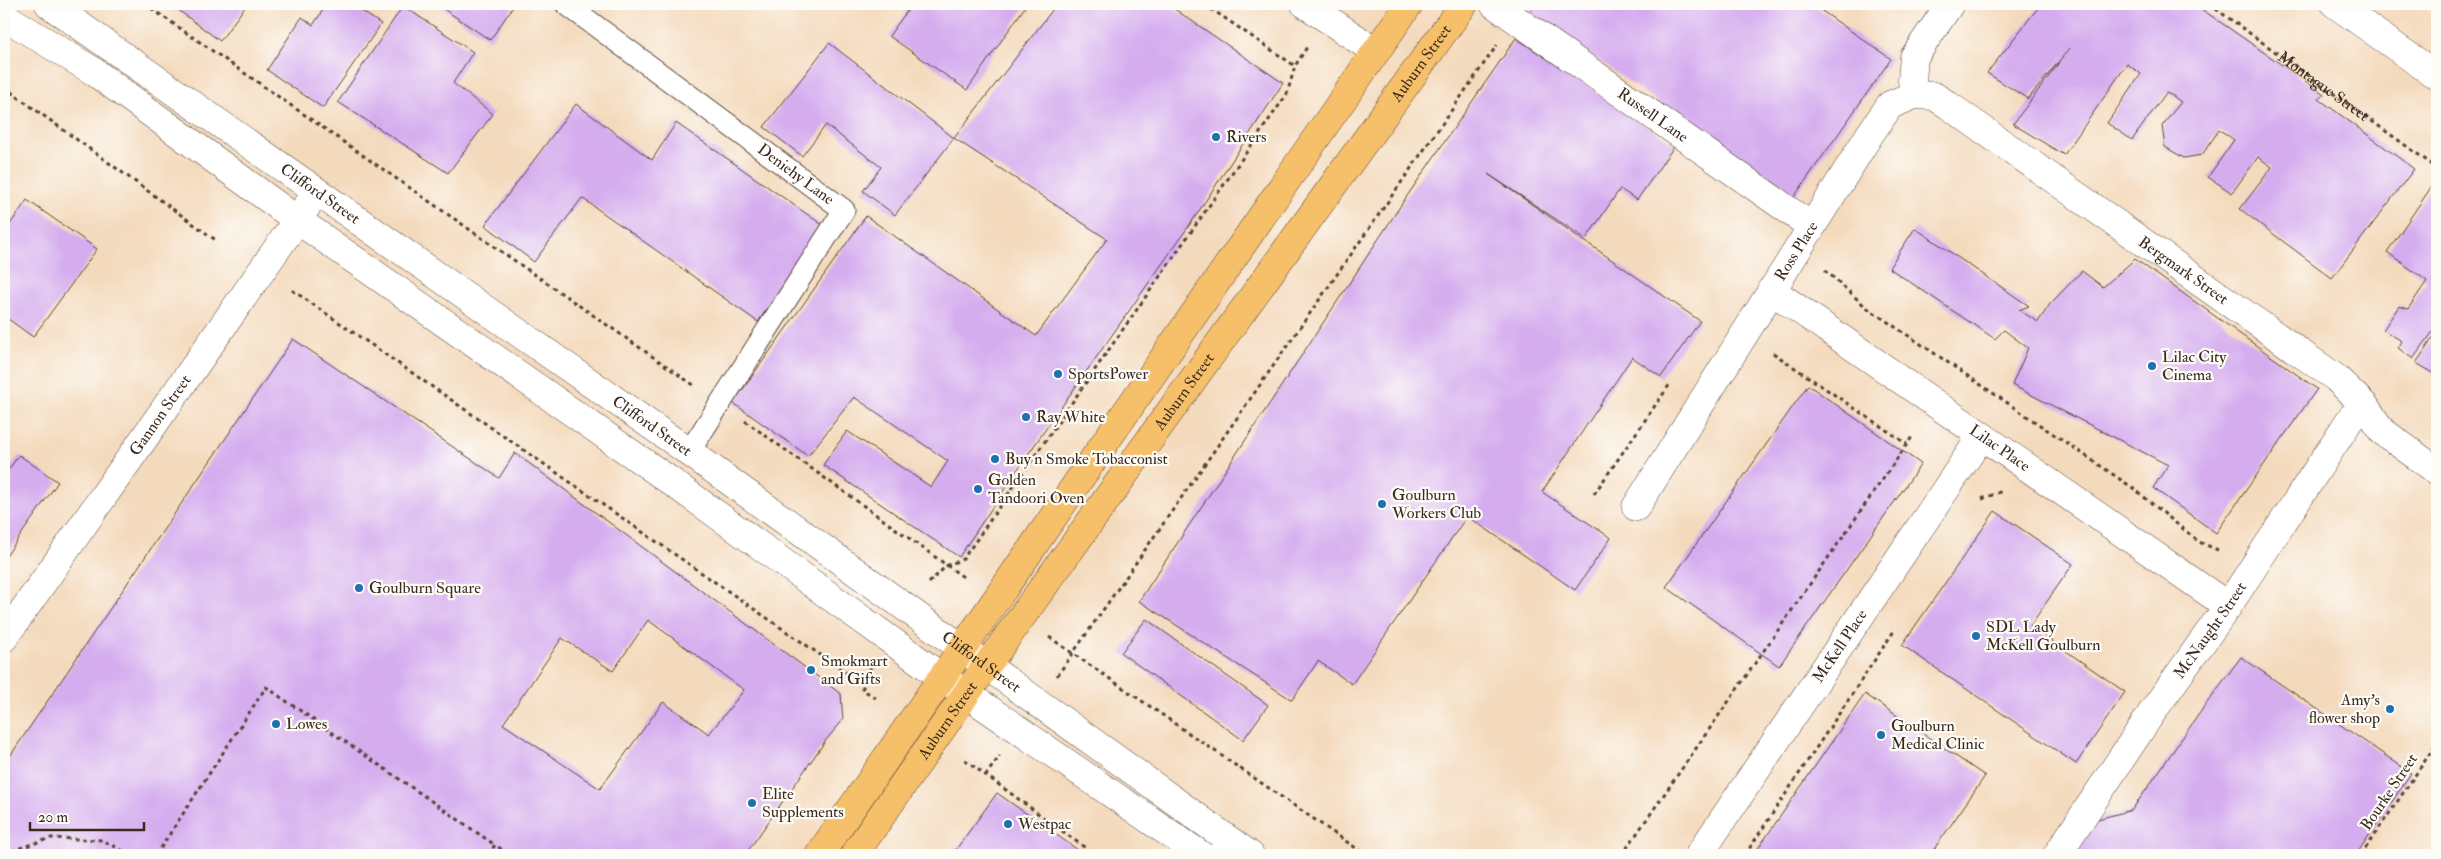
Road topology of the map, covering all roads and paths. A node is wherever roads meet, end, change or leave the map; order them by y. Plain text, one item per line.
1 (49, 4) edge
2 (146, 4) edge
3 (566, 4) edge
4 (1204, 4) edge
5 (1305, 4) edge
6 (1408, 4) edge
7 (1464, 4) edge
8 (1950, 4) edge
9 (2209, 4) edge
10 (2335, 4) edge
11 (1504, 12) edge
12 (4, 16) edge
13 (1375, 51) junction
14 (2437, 76) edge
15 (4, 87) edge
16 (1914, 95) junction
17 (2437, 168) edge
18 (318, 193) junction
19 (296, 219) junction
20 (1811, 226) junction
21 (217, 241) dead end
22 (1823, 264) dead end
23 (292, 290) dead end
24 (1771, 290) junction
25 (1767, 349) dead end
26 (1962, 373) junction
27 (1958, 378) dead end
28 (720, 404) junction
29 (2365, 406) junction
30 (2028, 417) junction
31 (2025, 421) dead end
32 (1912, 437) dead end
33 (1981, 437) junction
34 (1907, 444) junction
35 (690, 452) junction
36 (2437, 471) edge
37 (1999, 491) dead end
38 (1978, 506) dead end
39 (1636, 507) dead end
40 (2218, 550) dead end
41 (946, 566) junction
42 (966, 579) dead end
43 (927, 586) dead end
44 (2228, 606) junction
45 (1894, 631) dead end
46 (1047, 635) dead end
47 (4, 638) edge
48 (963, 650) junction
49 (1074, 653) junction
50 (873, 664) dead end
51 (986, 667) junction
52 (1057, 676) dead end
53 (943, 678) junction
54 (861, 683) junction
55 (966, 694) junction
56 (879, 700) dead end
57 (2437, 743) edge
58 (1002, 754) dead end
59 (965, 760) dead end
60 (985, 776) junction
61 (495, 845) junction
62 (1223, 848) edge
63 (4, 853) edge
64 (131, 855) edge
65 (156, 855) edge
66 (488, 855) edge
67 (510, 855) edge
68 (819, 855) edge
69 (854, 855) edge
70 (1095, 855) edge
71 (1201, 855) edge
72 (1250, 855) edge
73 (1366, 855) edge
74 (1622, 855) edge
75 (1699, 855) edge
76 (1745, 855) edge
77 (2057, 855) edge
78 (2362, 855) edge

1 - 18 street, Clifford Street
2 - 28 path
3 - 28 lane, Deniehy Lane
4 - 41 path
5 - 13 street
6 - 13 main road, Auburn Street
7 - 51 main road, Auburn Street
8 - 16 street
9 - 17 path, Montague Street
10 - 14 street
11 - 20 street, Russell Lane
11 - 49 path
12 - 19 street, Clifford Street
13 - 48 main road, Auburn Street
15 - 21 path
16 - 20 street, Ross Place
16 - 29 street, Bergmark Street
18 - 19 street, Gannon Street
18 - 35 street, Clifford Street
19 - 47 street, Gannon Street
19 - 53 street, Clifford Street
20 - 24 street, Ross Place
22 - 26 path
23 - 54 path
24 - 33 street, Lilac Place
24 - 39 street, Ross Place
25 - 34 path
26 - 27 path
26 - 30 path
28 - 35 lane, Deniehy Lane
28 - 41 path
29 - 36 street, Bergmark Street
29 - 44 street, McNaught Street
30 - 31 path
30 - 40 path
32 - 34 path
33 - 44 street, Lilac Place
33 - 75 street, McKell Place
34 - 74 path
35 - 48 street, Clifford Street
37 - 38 path
41 - 42 path
41 - 43 path
44 - 77 street, McNaught Street
45 - 76 path
46 - 49 path
48 - 51 street, Clifford Street
48 - 53 main road, Auburn Street
49 - 52 path
49 - 73 path
50 - 54 path
51 - 55 main road, Auburn Street
51 - 62 street, Clifford Street
53 - 55 street, Clifford Street
53 - 68 main road, Auburn Street
54 - 56 path
55 - 69 main road, Auburn Street
55 - 71 street, Clifford Street
57 - 78 path, Bourke Street
58 - 60 path
59 - 60 path
60 - 70 path
61 - 65 path
61 - 66 path
61 - 67 path
62 - 72 street, Clifford Street
63 - 64 path

